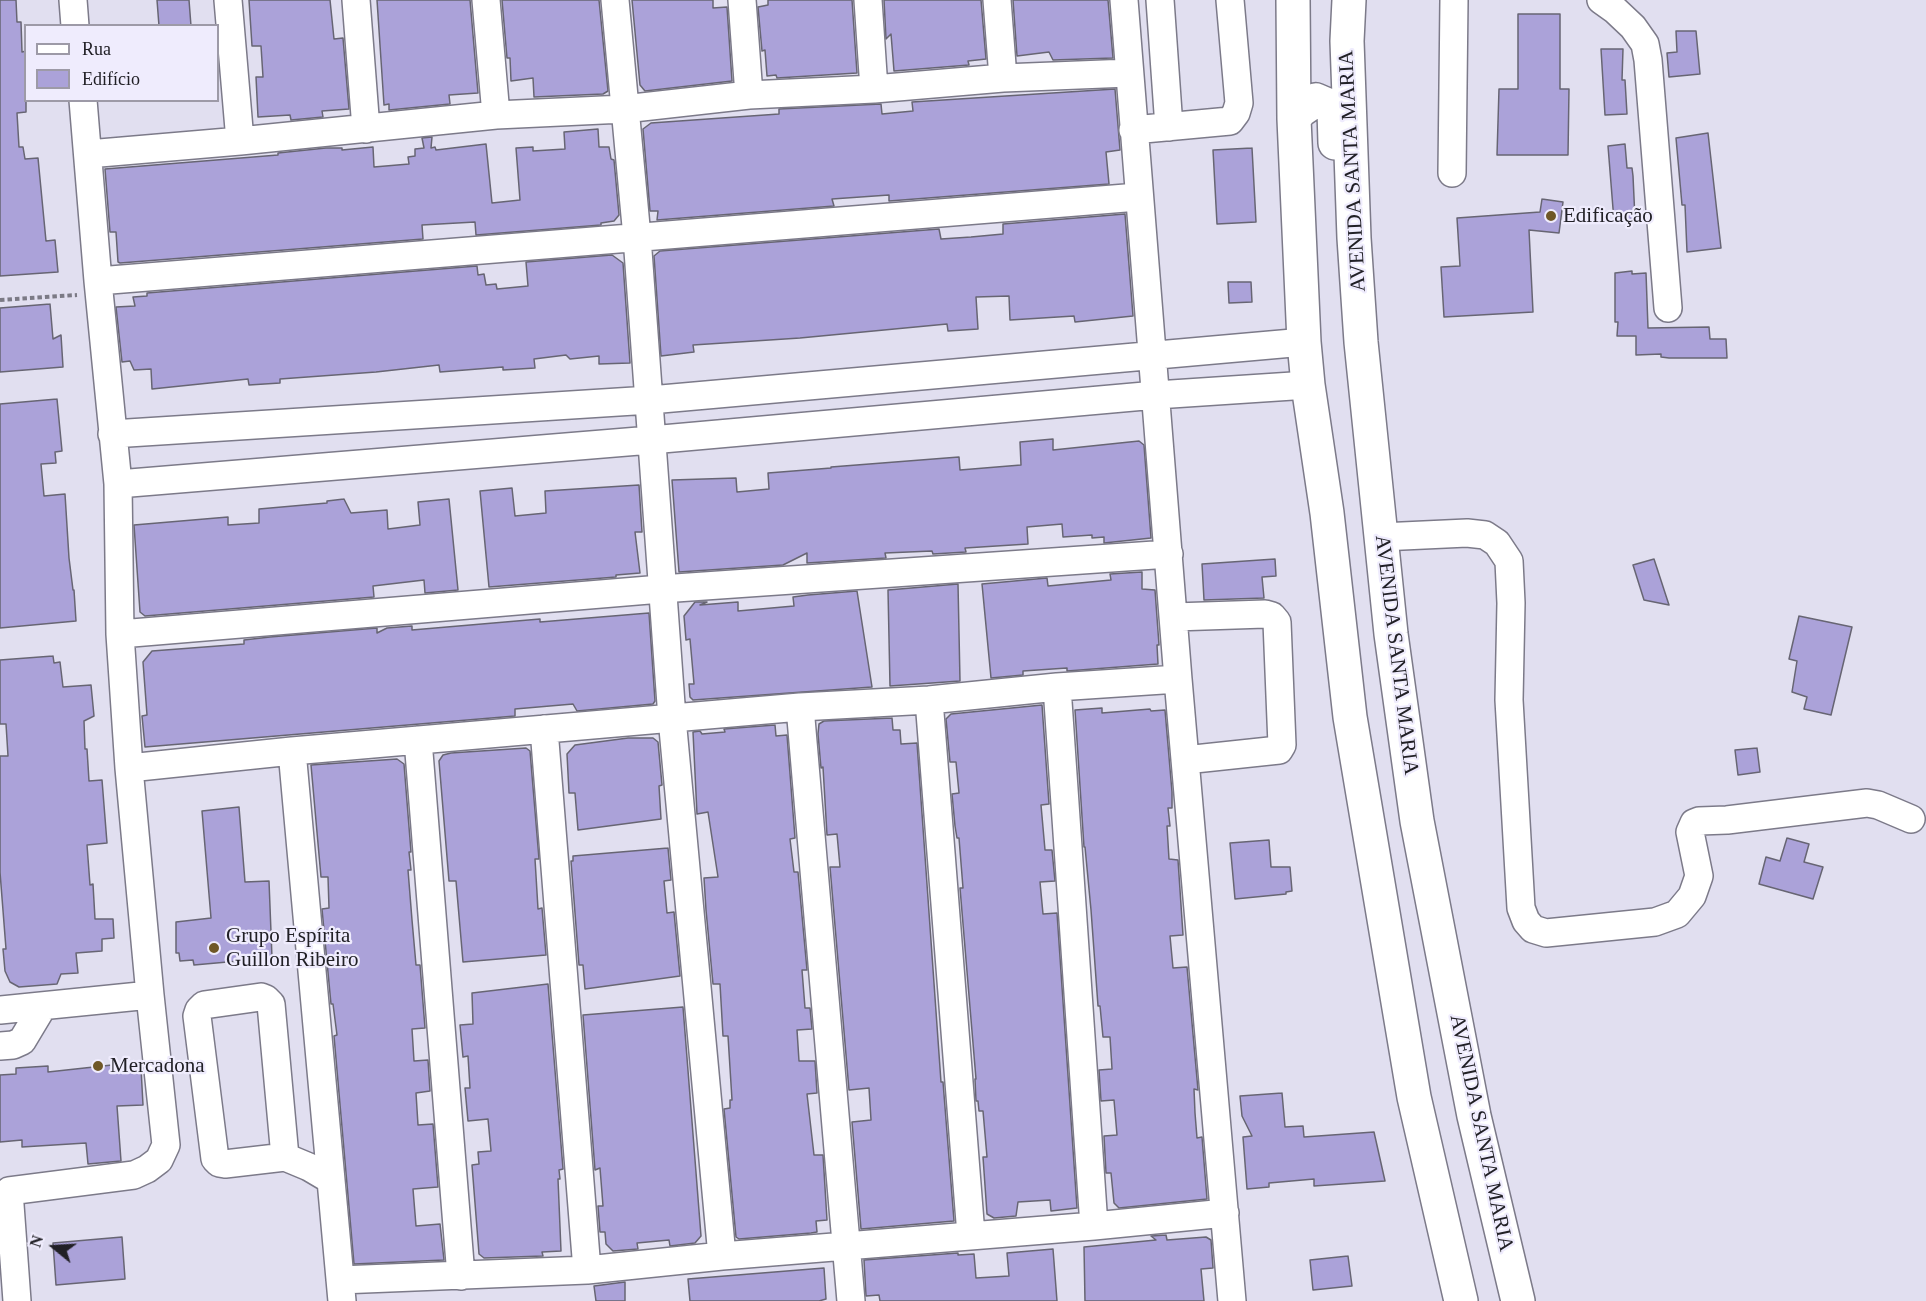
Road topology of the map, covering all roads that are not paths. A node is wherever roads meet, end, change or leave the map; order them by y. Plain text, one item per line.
1 (73, 0) edge
2 (228, 0) edge
3 (357, 0) edge
4 (486, 0) edge
5 (615, 0) edge
6 (742, 0) edge
7 (868, 0) edge
8 (997, 0) edge
9 (1124, 0) edge
10 (1160, 0) edge
11 (1230, 0) edge
12 (1293, 0) edge
13 (1307, 0) edge
14 (1349, 0) edge
15 (1454, 0) edge
16 (1601, 0) edge
17 (75, 24) edge
18 (1347, 41) junction
19 (1129, 73) junction
20 (1003, 78) junction
21 (874, 89) junction
22 (749, 94) junction
23 (83, 102) edge
24 (624, 109) junction
25 (496, 115) junction
26 (1294, 119) junction
27 (1169, 127) junction
28 (366, 129) junction
29 (1133, 130) junction
30 (240, 141) junction
31 (88, 154) junction
32 (1452, 173) dead end
33 (1138, 197) junction
34 (637, 237) junction
35 (1354, 238) junction
36 (98, 287) junction
37 (1668, 308) dead end
38 (1304, 342) junction
39 (1153, 354) junction
40 (1308, 385) junction
41 (1156, 395) junction
42 (650, 400) junction
43 (112, 434) junction
44 (651, 440) junction
45 (118, 484) junction
46 (1327, 513) junction
47 (1381, 537) junction
48 (1169, 554) junction
49 (662, 589) junction
50 (1174, 617) junction
51 (120, 634) junction
52 (1391, 634) junction
53 (1178, 679) junction
54 (1057, 687) junction
55 (929, 700) junction
56 (800, 707) junction
57 (1350, 717) junction
58 (672, 718) junction
59 (544, 729) junction
60 (418, 740) junction
61 (292, 751) junction
62 (1185, 760) junction
63 (129, 768) junction
64 (1911, 819) dead end
65 (1417, 821) junction
66 (150, 995) junction
67 (43, 1006) junction
68 (0, 1010) edge
69 (0, 1046) edge
70 (285, 1157) junction
71 (332, 1180) junction
72 (5, 1191) edge
73 (1225, 1213) junction
74 (1094, 1226) junction
75 (972, 1235) junction
76 (847, 1247) junction
77 (722, 1256) junction
78 (587, 1270) junction
79 (461, 1276) junction
80 (341, 1291) edge
81 (17, 1301) edge
82 (851, 1301) edge
83 (1232, 1301) edge
84 (1461, 1301) edge
85 (1518, 1301) edge

1 - 17 street
2 - 30 street
3 - 28 street
4 - 25 street
5 - 24 street
6 - 22 street
7 - 21 street
8 - 20 street
9 - 19 street
10 - 27 street
11 - 27 street
12 - 26 main road
13 - 18 main road
14 - 18 main road, AVENIDA SANTA MARIA
15 - 32 street
16 - 37 street
18 - 35 main road, AVENIDA SANTA MARIA
19 - 20 street
19 - 29 street
20 - 21 street
21 - 22 street
22 - 24 street
23 - 31 street
24 - 25 street
24 - 34 street
25 - 28 street
26 - 35 main road
26 - 38 main road
27 - 29 street
28 - 30 street
29 - 33 street
30 - 31 street
31 - 36 street
33 - 34 street
33 - 39 street
34 - 36 street
34 - 42 street
35 - 47 main road, AVENIDA SANTA MARIA
36 - 43 street
38 - 39 street
38 - 40 main road
39 - 41 street
39 - 42 street
40 - 41 street
40 - 46 main road
41 - 44 street
41 - 48 street
42 - 43 street
42 - 44 street
43 - 45 street
44 - 45 street
44 - 49 street
45 - 51 street
46 - 52 main road
46 - 57 main road
47 - 52 main road, AVENIDA SANTA MARIA
47 - 64 street
48 - 49 street
48 - 50 street
49 - 51 street
49 - 58 street
50 - 53 street
50 - 62 street
51 - 63 street
52 - 65 main road, AVENIDA SANTA MARIA
53 - 54 street
53 - 62 street
54 - 55 street
54 - 74 street
55 - 56 street
55 - 75 street
56 - 58 street
56 - 76 street
57 - 65 main road
57 - 84 main road
58 - 59 street
58 - 77 street
59 - 60 street
59 - 78 street
60 - 61 street
60 - 79 street
61 - 63 street
61 - 71 street
62 - 73 street
63 - 66 street
65 - 85 main road, AVENIDA SANTA MARIA
66 - 67 street
66 - 72 street
67 - 68 street
67 - 69 street
70 - 70 street
70 - 71 street
71 - 80 street
72 - 81 street
73 - 74 street
73 - 83 street
74 - 75 street
75 - 76 street
76 - 77 street
76 - 82 street
77 - 78 street
78 - 79 street
79 - 80 street

